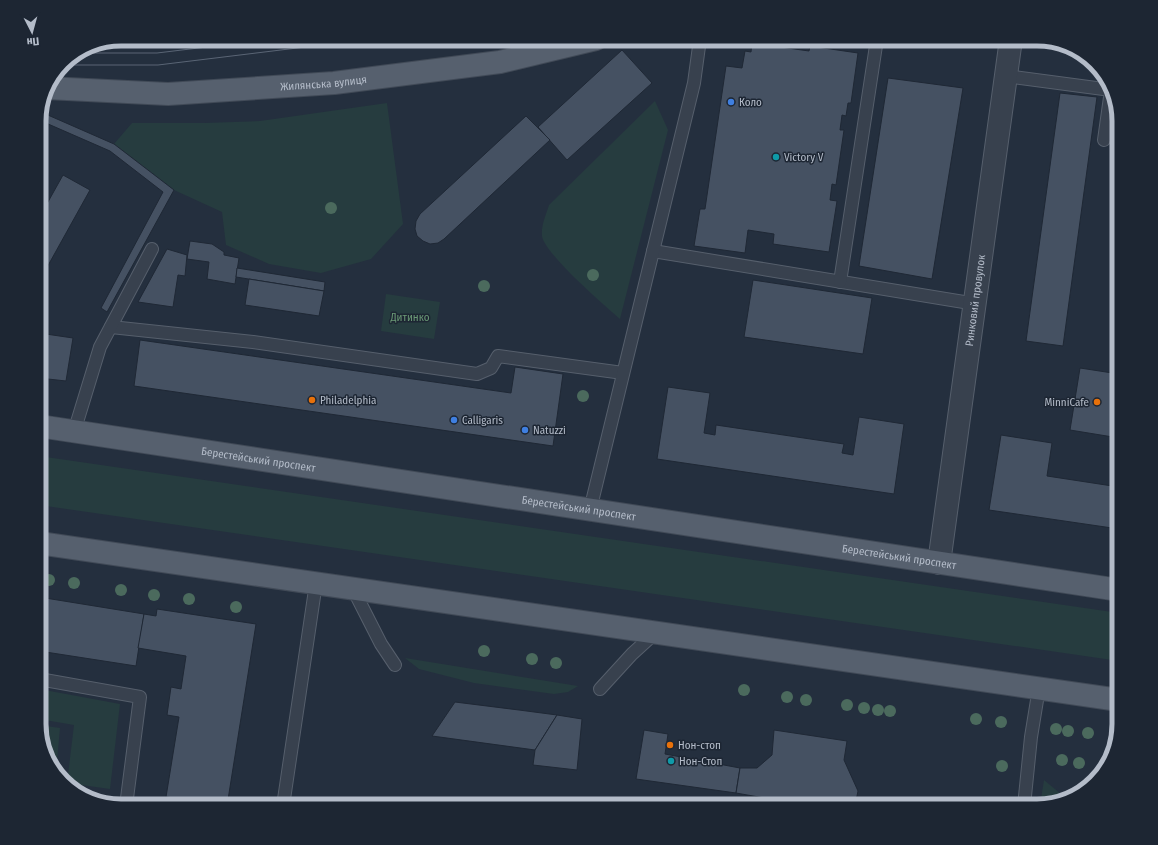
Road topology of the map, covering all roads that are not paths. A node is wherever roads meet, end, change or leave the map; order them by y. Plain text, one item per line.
1 (567, 46) edge
2 (699, 46) edge
3 (876, 46) edge
4 (1010, 46) edge
5 (1006, 76) junction
6 (54, 88) edge
7 (1105, 89) edge
8 (1109, 102) edge
9 (1104, 140) dead end
10 (152, 249) dead end
11 (653, 251) junction
12 (840, 282) junction
13 (976, 304) junction
14 (111, 327) junction
15 (623, 373) junction
16 (46, 427) edge
17 (74, 432) junction
18 (590, 510) junction
19 (46, 544) edge
20 (939, 562) junction
21 (316, 584) junction
22 (353, 589) junction
23 (1112, 589) edge
24 (655, 633) junction
25 (395, 665) dead end
26 (46, 680) edge
27 (1039, 688) junction
28 (600, 689) dead end
29 (1112, 699) edge
30 (127, 799) edge
31 (284, 799) edge
32 (1025, 799) edge

1 - 6 main road, Жилянська вулиця
2 - 11 lane
3 - 12 lane
4 - 5 street, Ринковий провулок
5 - 7 lane
5 - 13 street, Ринковий провулок
8 - 9 lane
10 - 14 lane
11 - 12 lane
11 - 15 lane
12 - 13 lane
13 - 20 street, Ринковий провулок
14 - 15 lane
14 - 17 lane
15 - 18 lane
16 - 17 main road, Берестейський проспект
17 - 18 main road, Берестейський проспект
18 - 20 main road, Берестейський проспект
19 - 21 main road
20 - 23 main road, Берестейський проспект
21 - 22 main road
21 - 31 lane
22 - 24 main road
22 - 25 lane
24 - 27 main road
24 - 28 lane
26 - 30 lane
27 - 29 main road
27 - 32 lane

